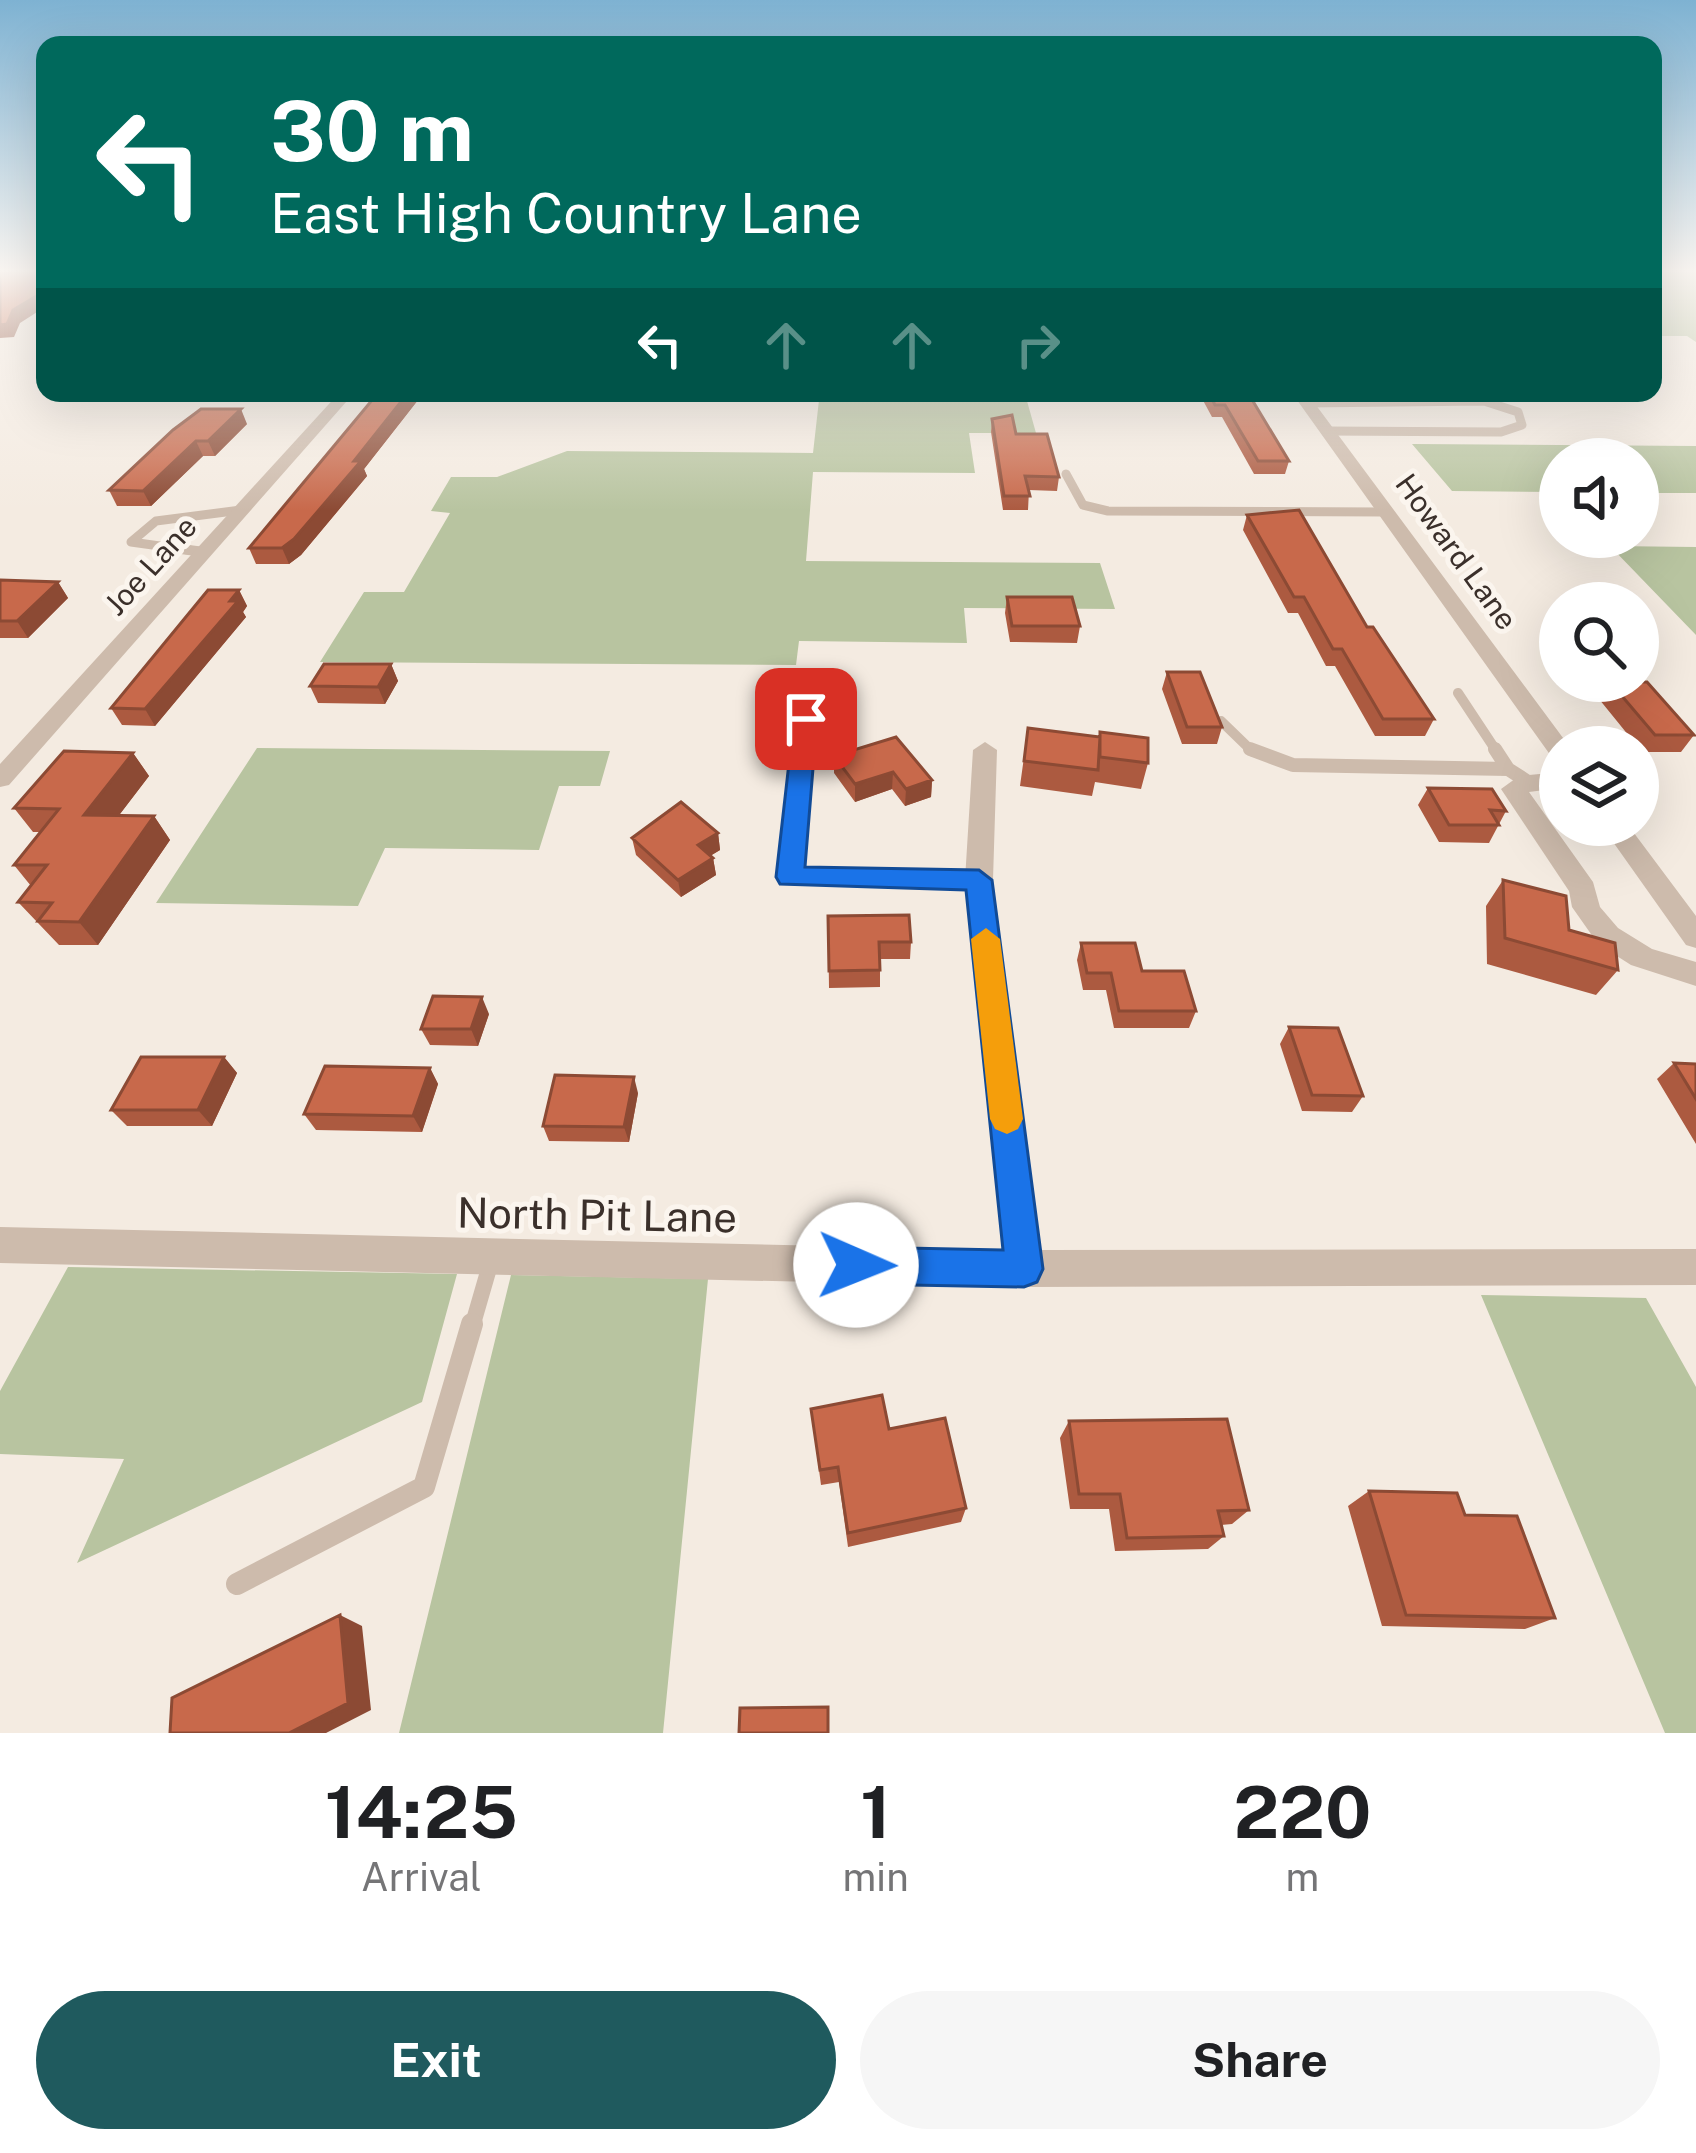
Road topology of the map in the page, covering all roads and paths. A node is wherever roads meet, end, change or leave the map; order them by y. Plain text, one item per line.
1 (339, 402) edge
2 (1306, 402) edge
3 (1421, 402) edge
4 (1327, 431) junction
5 (1066, 474) dead end
6 (241, 510) junction
7 (1385, 512) junction
8 (204, 552) junction
9 (1457, 692) dead end
10 (806, 719) dead end
11 (1221, 721) edge
12 (1542, 726) edge
13 (986, 750) dead end
14 (1518, 775) junction
15 (0, 778) edge
16 (1539, 778) edge
17 (1630, 846) edge
18 (979, 880) junction
19 (1692, 927) edge
20 (1696, 974) edge
21 (0, 1245) edge
22 (492, 1258) junction
23 (1696, 1267) edge
24 (1024, 1269) junction
25 (237, 1584) dead end

1 - 6 street, Joe Lane
2 - 4 street, Howard Lane
3 - 4 lane
4 - 7 street, Howard Lane
5 - 7 lane
6 - 8 street, Joe Lane
6 - 8 lane
7 - 12 street, Howard Lane
8 - 15 street, Joe Lane
9 - 14 lane
10 - 18 lane
11 - 14 lane
13 - 18 street
14 - 16 street
14 - 20 street
17 - 19 street
18 - 24 street
21 - 22 street, North Pit Lane
22 - 24 street, North Pit Lane
22 - 25 lane
23 - 24 street, North Pit Lane

